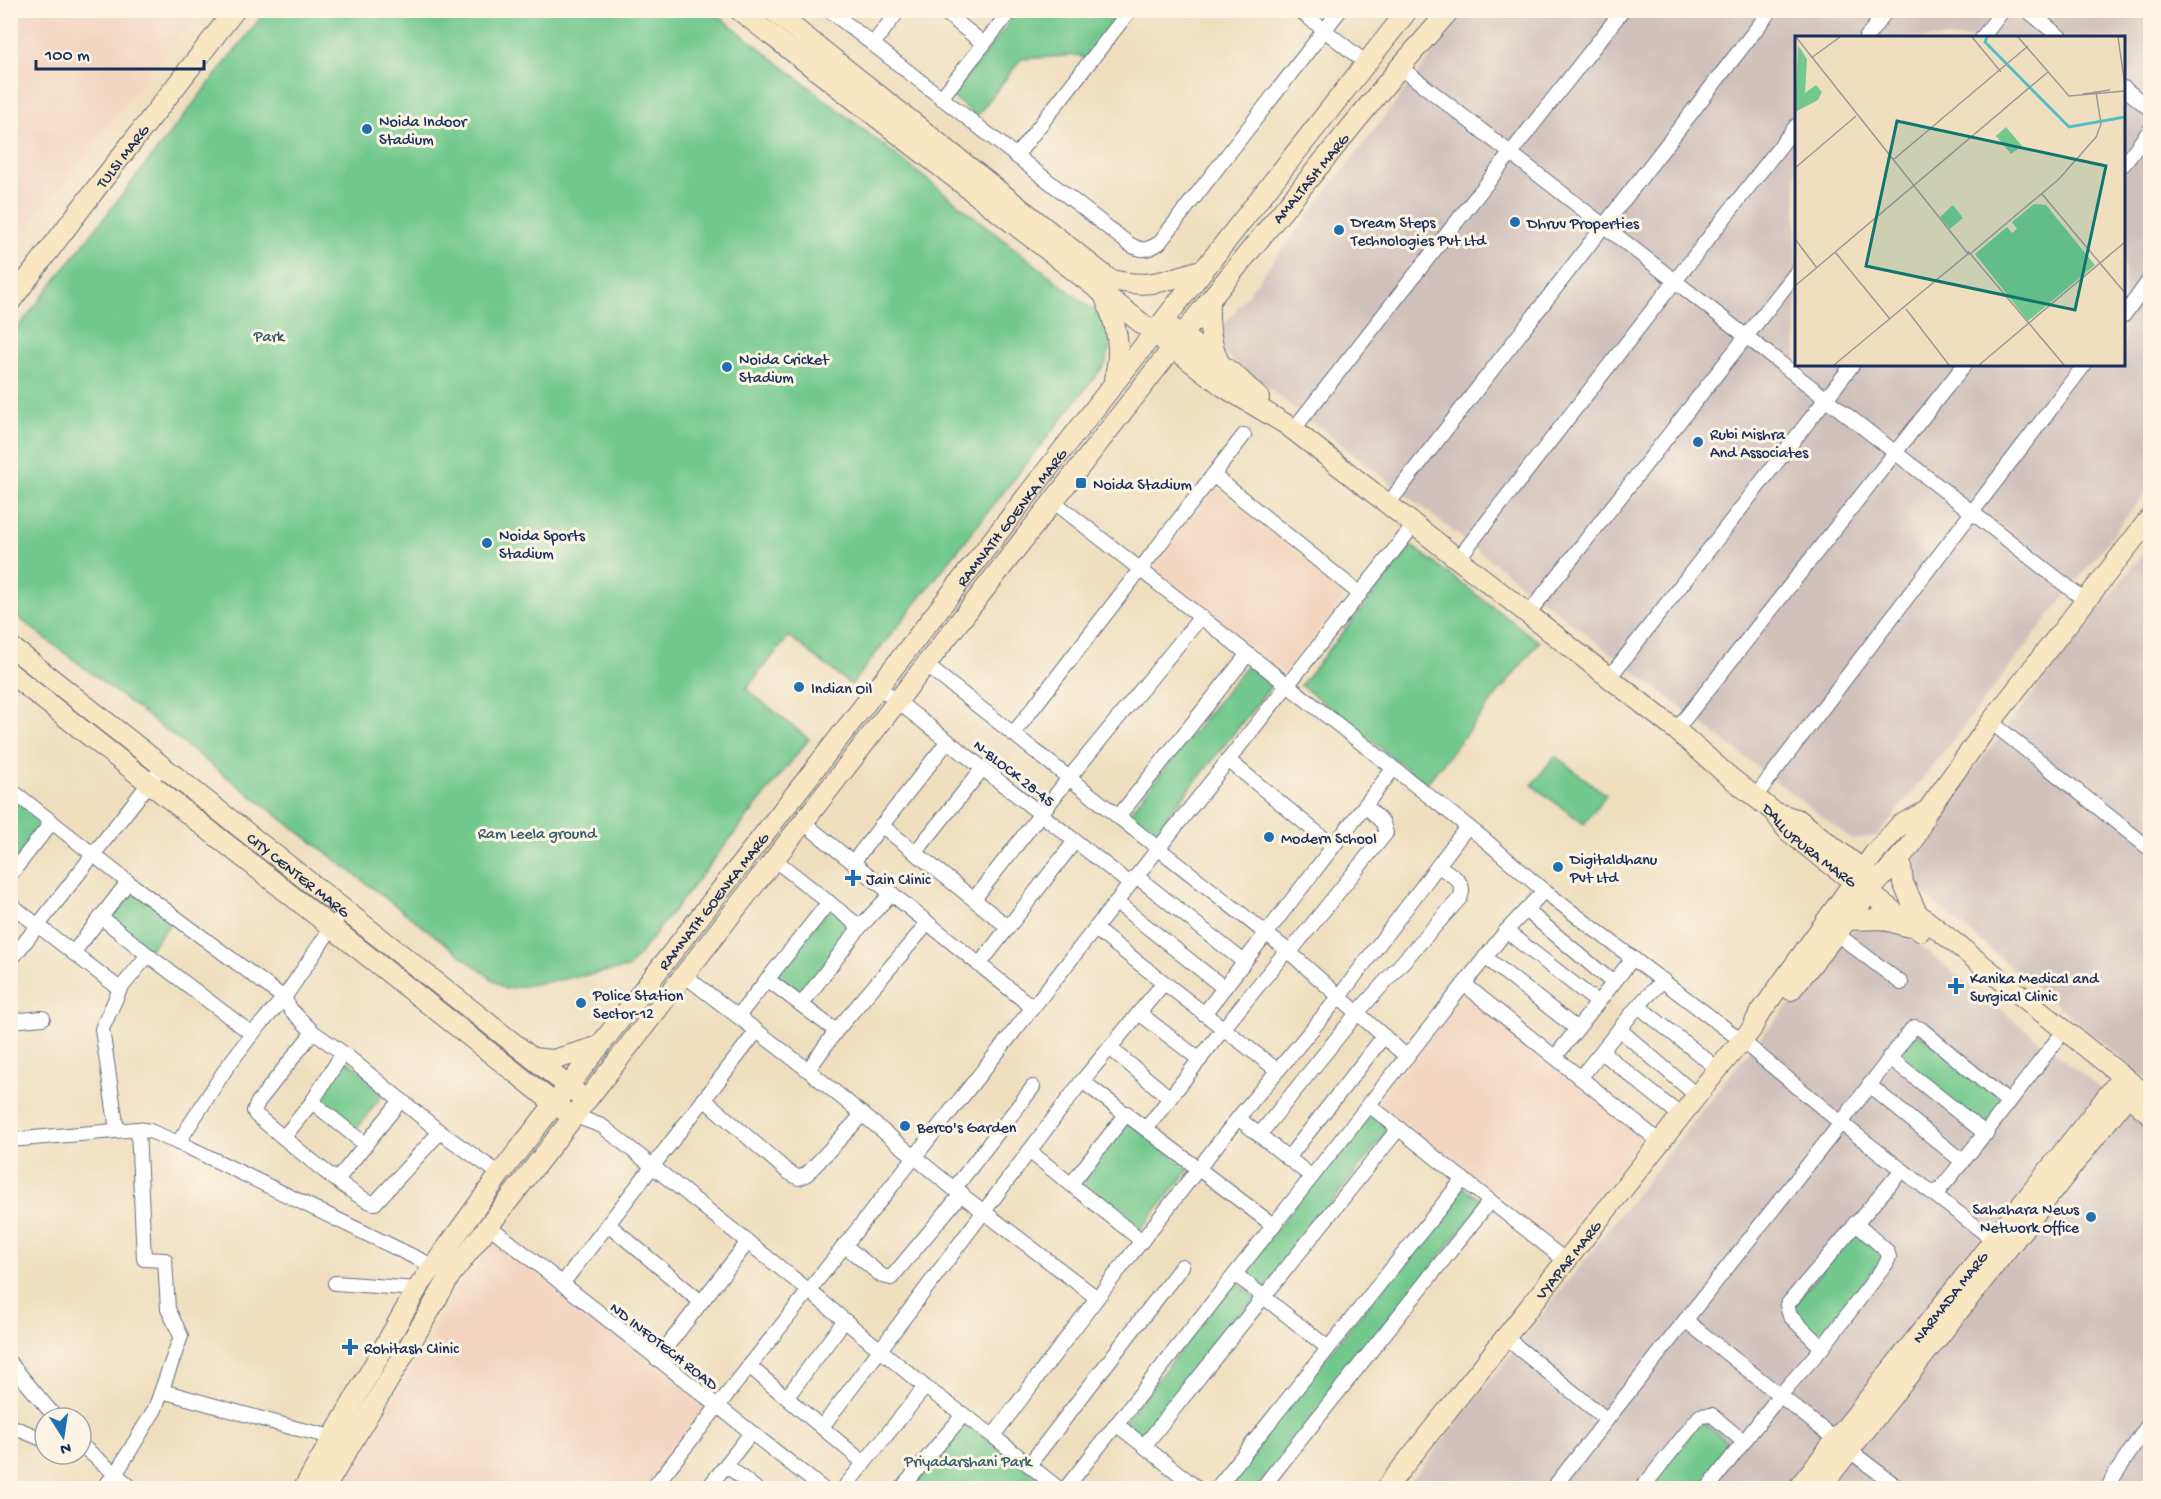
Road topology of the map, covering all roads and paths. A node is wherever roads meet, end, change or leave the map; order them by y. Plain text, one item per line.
1 (221, 10) edge
2 (236, 10) edge
3 (739, 10) edge
4 (829, 10) edge
5 (899, 10) edge
6 (942, 10) edge
7 (1011, 10) edge
8 (1130, 10) edge
9 (1299, 10) edge
10 (1340, 10) edge
11 (1408, 10) edge
12 (1450, 10) edge
13 (1623, 10) edge
14 (1771, 10) edge
15 (1887, 10) edge
16 (2003, 10) edge
17 (2027, 10) edge
18 (773, 11) edge
19 (761, 27) junction
20 (1324, 30) junction
21 (1868, 36) edge
22 (1984, 36) edge
23 (2059, 36) edge
24 (873, 44) junction
25 (984, 44) junction
26 (1366, 63) junction
27 (1400, 67) junction
28 (2125, 89) edge
29 (941, 98) junction
30 (2151, 109) edge
31 (1795, 129) edge
32 (2151, 130) edge
33 (1511, 153) junction
34 (1016, 156) junction
35 (2125, 163) edge
36 (94, 182) junction
37 (1604, 225) junction
38 (1204, 269) junction
39 (1795, 275) edge
40 (2151, 279) edge
41 (1675, 280) junction
42 (10, 282) edge
43 (1104, 294) junction
44 (1209, 301) junction
45 (10, 302) edge
46 (2125, 314) edge
47 (1158, 327) junction
48 (1746, 336) junction
49 (1177, 342) junction
50 (1220, 364) junction
51 (1851, 366) edge
52 (1963, 366) edge
53 (2083, 366) edge
54 (1200, 369) junction
55 (1149, 378) junction
56 (1113, 385) junction
57 (1826, 399) junction
58 (1290, 427) junction
59 (1244, 435) dead end
60 (1896, 453) junction
61 (1213, 475) junction
62 (1053, 501) junction
63 (1388, 504) junction
64 (1972, 512) junction
65 (2151, 518) edge
66 (1414, 525) junction
67 (1458, 559) junction
68 (1140, 570) junction
69 (1360, 594) junction
70 (2086, 601) junction
71 (1527, 614) junction
72 (1200, 618) junction
73 (10, 646) edge
74 (1247, 655) junction
75 (926, 665) junction
76 (10, 673) edge
77 (1608, 678) junction
78 (1287, 686) junction
79 (879, 687) junction
80 (898, 701) junction
81 (1991, 722) junction
82 (1676, 730) junction
83 (1013, 734) junction
84 (948, 741) junction
85 (1228, 760) junction
86 (163, 766) junction
87 (983, 768) junction
88 (1393, 769) junction
89 (1069, 778) junction
90 (150, 783) junction
91 (10, 789) edge
92 (1755, 796) junction
93 (1366, 806) junction
94 (1927, 811) junction
95 (1041, 813) junction
96 (1118, 817) junction
97 (52, 822) junction
98 (804, 823) junction
99 (881, 825) junction
100 (1467, 827) junction
101 (1076, 841) junction
102 (2148, 843) edge
103 (1333, 846) junction
104 (1158, 849) junction
105 (915, 853) junction
106 (93, 854) junction
107 (1900, 857) junction
108 (1836, 859) junction
109 (775, 860) junction
110 (853, 862) junction
111 (1438, 866) junction
112 (10, 875) edge
113 (1867, 876) junction
114 (1133, 880) junction
115 (128, 882) junction
116 (1544, 891) junction
117 (892, 893) junction
118 (974, 899) junction
119 (829, 902) junction
120 (1116, 902) junction
121 (10, 904) edge
122 (345, 910) junction
123 (1526, 910) junction
124 (101, 917) junction
125 (1840, 920) junction
126 (1919, 922) junction
127 (928, 923) junction
128 (38, 925) junction
129 (331, 927) junction
130 (860, 927) junction
131 (1008, 927) junction
132 (1095, 929) junction
133 (1506, 931) junction
134 (1266, 933) junction
135 (1289, 951) junction
136 (73, 952) junction
137 (148, 955) junction
138 (1485, 957) junction
139 (10, 958) edge
140 (1633, 958) junction
141 (1244, 962) junction
142 (979, 965) junction
143 (685, 976) junction
144 (767, 979) junction
145 (1663, 980) junction
146 (1612, 982) junction
147 (1901, 983) dead end
148 (1163, 984) junction
149 (1464, 984) junction
150 (1224, 988) junction
151 (120, 989) junction
152 (1339, 997) junction
153 (284, 998) junction
154 (1597, 1002) junction
155 (801, 1005) junction
156 (1638, 1006) junction
157 (1032, 1007) junction
158 (1358, 1012) junction
159 (1139, 1013) junction
160 (1204, 1014) junction
161 (738, 1016) junction
162 (10, 1018) edge
163 (43, 1018) dead end
164 (1223, 1029) junction
165 (1577, 1029) junction
166 (1619, 1029) junction
167 (836, 1031) junction
168 (313, 1032) junction
169 (756, 1032) junction
170 (252, 1034) junction
171 (1747, 1035) junction
172 (1384, 1036) junction
173 (2057, 1040) junction
174 (600, 1046) junction
175 (1110, 1048) junction
176 (1602, 1052) junction
177 (343, 1053) junction
178 (1407, 1057) junction
179 (1889, 1057) junction
180 (532, 1058) junction
181 (1555, 1058) junction
182 (1200, 1060) junction
183 (1718, 1069) junction
184 (808, 1070) junction
185 (1277, 1070) junction
186 (1580, 1078) junction
187 (1082, 1080) junction
188 (525, 1081) junction
189 (1869, 1085) junction
190 (568, 1087) junction
191 (1033, 1087) dead end
192 (2130, 1088) edge
193 (1697, 1096) junction
194 (1170, 1098) junction
195 (704, 1099) junction
196 (401, 1100) junction
197 (312, 1102) junction
198 (2008, 1102) junction
199 (555, 1104) junction
200 (1369, 1104) junction
201 (581, 1109) junction
202 (1127, 1113) junction
203 (863, 1114) junction
204 (2151, 1114) edge
205 (1681, 1116) junction
206 (1238, 1118) junction
207 (1841, 1123) junction
208 (1398, 1128) junction
209 (138, 1129) junction
210 (1146, 1129) junction
211 (117, 1130) junction
212 (440, 1132) junction
213 (531, 1134) junction
214 (1260, 1134) junction
215 (1986, 1134) junction
216 (284, 1137) junction
217 (10, 1140) edge
218 (1660, 1142) junction
219 (178, 1143) junction
220 (366, 1145) junction
221 (1029, 1151) junction
222 (914, 1156) junction
223 (1288, 1158) junction
224 (1963, 1162) junction
225 (653, 1166) junction
226 (1199, 1168) junction
227 (1902, 1170) junction
228 (500, 1174) junction
229 (1312, 1177) junction
230 (1463, 1179) junction
231 (337, 1180) junction
232 (1071, 1184) junction
233 (958, 1191) junction
234 (1935, 1195) junction
235 (1490, 1201) junction
236 (984, 1210) junction
237 (1855, 1223) junction
238 (608, 1224) junction
239 (1273, 1225) junction
240 (489, 1227) junction
241 (1142, 1241) junction
242 (748, 1242) junction
243 (844, 1245) junction
244 (2000, 1245) junction
245 (1566, 1261) junction
246 (432, 1266) junction
247 (1182, 1266) dead end
248 (452, 1274) junction
249 (1235, 1274) junction
250 (334, 1283) dead end
251 (562, 1284) junction
252 (417, 1289) junction
253 (808, 1290) junction
254 (1263, 1296) junction
255 (1097, 1298) junction
256 (701, 1302) junction
257 (1685, 1320) junction
258 (844, 1321) junction
259 (1506, 1338) junction
260 (1328, 1348) junction
261 (1822, 1348) junction
262 (878, 1349) junction
263 (657, 1359) junction
264 (10, 1364) edge
265 (749, 1366) junction
266 (925, 1387) junction
267 (162, 1391) junction
268 (1780, 1395) junction
269 (787, 1397) junction
270 (46, 1406) edge
271 (717, 1406) junction
272 (963, 1415) junction
273 (1606, 1419) junction
274 (2151, 1422) edge
275 (1116, 1425) junction
276 (10, 1426) edge
277 (822, 1427) junction
278 (751, 1433) junction
279 (33, 1435) edge
280 (993, 1436) junction
281 (333, 1437) junction
282 (1744, 1442) junction
283 (1843, 1445) junction
284 (1144, 1446) junction
285 (93, 1456) edge
286 (864, 1463) junction
287 (726, 1465) junction
288 (1029, 1465) junction
289 (115, 1475) junction
290 (104, 1488) edge
291 (132, 1488) edge
292 (304, 1488) edge
293 (325, 1488) edge
294 (653, 1488) edge
295 (708, 1488) edge
296 (755, 1488) edge
297 (822, 1488) edge
298 (844, 1488) edge
299 (902, 1488) edge
300 (1058, 1488) edge
301 (1066, 1488) edge
302 (1197, 1488) edge
303 (1217, 1488) edge
304 (1262, 1488) edge
305 (1386, 1488) edge
306 (1553, 1488) edge
307 (1642, 1488) edge
308 (1708, 1488) edge
309 (1798, 1488) edge
310 (1820, 1488) edge
311 (1899, 1488) edge
312 (2108, 1488) edge

1 - 36 street, TULSI MARG
2 - 36 street, TULSI MARG
3 - 19 street
4 - 24 street
5 - 24 street
6 - 25 street
7 - 25 street
8 - 34 street
9 - 20 street
10 - 20 street
11 - 26 street, AMALTASH MARG
12 - 27 street, AMALTASH MARG
13 - 33 street
14 - 37 street
15 - 21 street
16 - 22 street
17 - 23 street
18 - 19 street
18 - 38 street
19 - 43 street
20 - 26 street
20 - 34 street
24 - 29 street
25 - 29 street
26 - 38 street, AMALTASH MARG
27 - 33 street
27 - 44 street, AMALTASH MARG
28 - 30 street
29 - 34 street
31 - 41 street
32 - 35 street
33 - 37 street
33 - 58 street
36 - 42 street, TULSI MARG
36 - 45 street, TULSI MARG
37 - 41 street
37 - 63 street
38 - 47 street, AMALTASH MARG
39 - 48 street
40 - 46 street
41 - 48 street
41 - 67 street
43 - 47 street
43 - 56 street
44 - 49 street, AMALTASH MARG
44 - 50 street
47 - 49 street
47 - 56 street, RAMNATH GOENKA MARG
48 - 57 street
48 - 71 street
49 - 50 street
49 - 54 street
49 - 55 street, RAMNATH GOENKA MARG
50 - 58 street
51 - 57 street
52 - 60 street
53 - 64 street
54 - 55 street
54 - 58 street
55 - 62 street, RAMNATH GOENKA MARG
56 - 79 street, RAMNATH GOENKA MARG
57 - 60 street
57 - 77 street
58 - 63 street, DALLUPURA MARG
59 - 61 street
60 - 64 street
60 - 82 street
61 - 68 street
61 - 69 street
62 - 68 street
62 - 75 street, RAMNATH GOENKA MARG
63 - 66 street, DALLUPURA MARG
64 - 70 street
64 - 92 street
65 - 70 street
66 - 67 street, DALLUPURA MARG
66 - 69 street
67 - 71 street, DALLUPURA MARG
68 - 72 street
68 - 83 street
69 - 78 street
70 - 81 street
71 - 77 street, DALLUPURA MARG
72 - 74 street
72 - 89 street
73 - 86 street, CITY CENTER MARG
74 - 78 street
74 - 96 street
75 - 80 street, RAMNATH GOENKA MARG
75 - 83 street
76 - 90 street, CITY CENTER MARG
77 - 82 street, DALLUPURA MARG
78 - 85 street
78 - 88 street
79 - 80 street, N-BLOCK 28-45
79 - 174 street, RAMNATH GOENKA MARG
80 - 84 street, N-BLOCK 28-45
80 - 98 street, RAMNATH GOENKA MARG
81 - 94 street
81 - 102 street
82 - 92 street, DALLUPURA MARG
83 - 89 street
84 - 87 street, N-BLOCK 28-45
84 - 99 street
85 - 103 street
85 - 104 street
86 - 90 street
86 - 122 street, CITY CENTER MARG
87 - 95 street, N-BLOCK 28-45
87 - 105 street
88 - 93 street
88 - 100 street
89 - 95 street
89 - 96 street
90 - 106 street
90 - 129 street, CITY CENTER MARG
91 - 97 street
92 - 108 street, DALLUPURA MARG
93 - 103 street
93 - 135 street
94 - 107 street
94 - 113 street
95 - 101 street, N-BLOCK 28-45
95 - 118 street
96 - 104 street
97 - 106 street
97 - 112 street
98 - 109 street, RAMNATH GOENKA MARG
98 - 110 street
99 - 105 street
99 - 110 street
100 - 111 street
100 - 116 street
101 - 114 street, N-BLOCK 28-45
101 - 131 street
103 - 134 street
104 - 114 street
104 - 134 street
105 - 118 street
106 - 115 street
106 - 128 street
107 - 113 street
107 - 126 street
108 - 113 street, DALLUPURA MARG
108 - 113 street
108 - 125 street
109 - 119 street
109 - 143 street, RAMNATH GOENKA MARG
110 - 117 street
111 - 152 street
111 - 158 street
113 - 125 street, VYAPAR MARG
113 - 126 street, DALLUPURA MARG
114 - 120 street
114 - 141 street, N-BLOCK 28-45
115 - 124 street
115 - 153 street
116 - 123 street
116 - 140 street
117 - 127 street
117 - 130 street
118 - 131 street
119 - 130 street
119 - 144 street
120 - 132 street
120 - 150 street
121 - 128 street
122 - 129 street
122 - 180 street, CITY CENTER MARG
123 - 133 street
123 - 146 street
124 - 136 street
124 - 137 street
125 - 126 street
125 - 147 street
125 - 171 street, VYAPAR MARG
126 - 173 street
126 - 192 street
127 - 142 street
127 - 167 street
128 - 136 street
128 - 139 street
129 - 153 street
129 - 188 street, CITY CENTER MARG
130 - 155 street
131 - 142 street
132 - 148 street
132 - 157 street
133 - 138 street
133 - 154 street
134 - 135 street
134 - 141 street
135 - 152 street
135 - 164 street
136 - 151 street
137 - 151 street
137 - 170 street
138 - 149 street
138 - 165 street
140 - 145 street
140 - 146 street
141 - 150 street
142 - 157 street
143 - 161 street
143 - 201 street, RAMNATH GOENKA MARG
144 - 155 street
144 - 161 street
145 - 156 street
145 - 171 street
146 - 154 street
148 - 159 street
148 - 160 street
149 - 178 street
149 - 181 street
150 - 160 street
151 - 211 street
152 - 158 street
152 - 185 street
153 - 168 street
153 - 170 street
154 - 165 street
155 - 167 street
156 - 166 street
156 - 183 street
157 - 222 street
158 - 172 street
158 - 214 street
159 - 175 street
159 - 182 street
160 - 164 street
161 - 169 street
162 - 163 street
164 - 182 street
164 - 185 street
165 - 181 street
166 - 176 street
166 - 193 street
167 - 184 street
168 - 177 street
168 - 216 street
169 - 184 street
169 - 195 street
170 - 219 street
171 - 183 street, VYAPAR MARG
171 - 207 street
172 - 178 street
172 - 223 street
173 - 192 street
173 - 198 street
174 - 180 street
174 - 190 street, RAMNATH GOENKA MARG
175 - 187 street
175 - 194 street
176 - 186 street
176 - 205 street
177 - 196 street
177 - 197 street
178 - 200 street
179 - 189 street
179 - 198 street
179 - 215 street
180 - 190 street, CITY CENTER MARG
181 - 186 street
182 - 194 street
183 - 193 street, VYAPAR MARG
184 - 203 street
185 - 206 street
186 - 218 street
187 - 202 street
187 - 221 street
188 - 199 street, CITY CENTER MARG
188 - 213 street
189 - 207 street
189 - 224 street
190 - 199 street, RAMNATH GOENKA MARG
190 - 201 street, CITY CENTER MARG
191 - 233 street
192 - 204 street
192 - 244 street, NARMADA MARG
193 - 205 street, VYAPAR MARG
194 - 210 street
195 - 203 street
195 - 225 street
196 - 212 street
196 - 220 street
197 - 216 street
197 - 220 street
198 - 215 street
199 - 201 street, CITY CENTER MARG
199 - 213 street, RAMNATH GOENKA MARG
200 - 208 street
200 - 229 street
201 - 225 street
201 - 240 street, RAMNATH GOENKA MARG
202 - 210 street
202 - 232 street
203 - 222 street
205 - 218 street, VYAPAR MARG
206 - 214 street
206 - 226 street
207 - 227 street
207 - 257 street
208 - 230 street
208 - 254 street
209 - 211 street
209 - 219 street
209 - 267 street
210 - 226 street
211 - 217 street
212 - 228 street
212 - 231 street
213 - 228 street, RAMNATH GOENKA MARG
214 - 223 street
215 - 224 street
216 - 231 street
218 - 245 street, VYAPAR MARG
219 - 246 street
220 - 231 street
221 - 232 street
221 - 236 street
222 - 233 street
222 - 243 street
223 - 229 street
224 - 234 street
225 - 238 street
225 - 242 street
226 - 239 street
226 - 241 street
227 - 234 street
227 - 237 street
228 - 246 street, RAMNATH GOENKA MARG
229 - 239 street
230 - 235 street
230 - 260 street
232 - 241 street
233 - 236 street
233 - 243 street
234 - 244 street
235 - 245 street
235 - 304 street
236 - 255 street
236 - 262 street
237 - 261 street
237 - 261 street
238 - 251 street
238 - 256 street
239 - 249 street
240 - 248 street, RAMNATH GOENKA MARG
240 - 251 street, ND INFOTECH ROAD
241 - 255 street
242 - 253 street
242 - 256 street
243 - 253 street
244 - 283 street, NARMADA MARG
245 - 259 street, VYAPAR MARG
246 - 248 street
246 - 252 street, RAMNATH GOENKA MARG
247 - 288 street
248 - 293 street, RAMNATH GOENKA MARG
249 - 254 street
249 - 275 street
250 - 252 street
251 - 263 street, ND INFOTECH ROAD
252 - 281 street, RAMNATH GOENKA MARG
253 - 258 street
253 - 265 street
254 - 260 street
254 - 284 street
255 - 280 street
256 - 263 street
257 - 268 street
257 - 273 street
258 - 262 street
258 - 269 street
259 - 273 street
259 - 305 street, VYAPAR MARG
260 - 303 street
261 - 268 street
262 - 266 street
262 - 277 street
263 - 271 street, ND INFOTECH ROAD
264 - 270 street
265 - 269 street
265 - 271 street
266 - 272 street
266 - 286 street
267 - 281 street
267 - 289 street
268 - 282 street
268 - 283 street
269 - 277 street
271 - 278 street, ND INFOTECH ROAD
271 - 294 street
272 - 280 street
272 - 299 street
273 - 306 street
274 - 312 street
275 - 284 street
275 - 301 street
276 - 279 street
277 - 286 street
278 - 287 street
278 - 297 street, ND INFOTECH ROAD
280 - 288 street
281 - 292 street, RAMNATH GOENKA MARG
282 - 307 street
282 - 308 street
283 - 309 street, NARMADA MARG
283 - 310 street, NARMADA MARG
283 - 311 street
284 - 302 street
285 - 289 street
286 - 298 street
287 - 295 street
287 - 296 street
288 - 300 street
289 - 290 street
289 - 291 street

